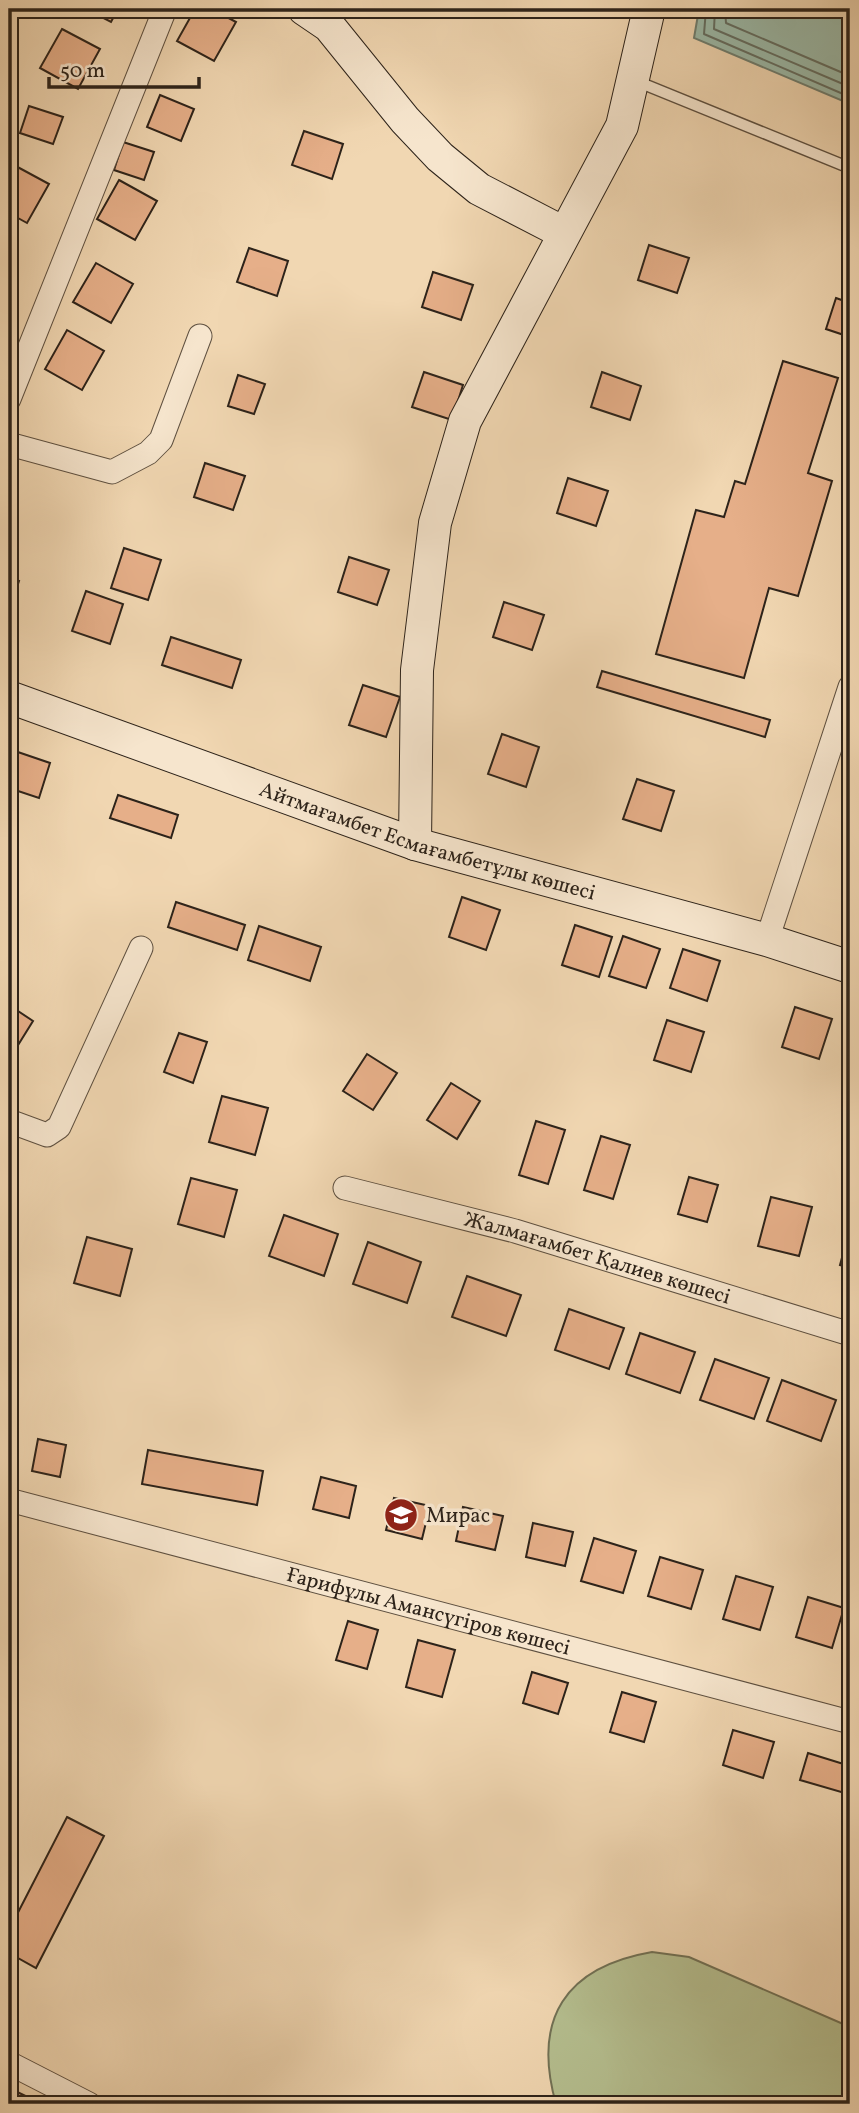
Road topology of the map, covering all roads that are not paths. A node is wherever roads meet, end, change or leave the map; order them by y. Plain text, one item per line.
1 (165, 9) edge
2 (304, 9) edge
3 (649, 9) edge
4 (633, 79) junction
5 (850, 168) edge
6 (564, 233) junction
7 (200, 336) dead end
8 (9, 399) edge
9 (9, 444) edge
10 (850, 687) edge
11 (9, 697) edge
12 (415, 844) junction
13 (767, 940) junction
14 (141, 948) dead end
15 (850, 967) edge
16 (9, 1121) edge
17 (345, 1188) dead end
18 (850, 1334) edge
19 (9, 1500) edge
20 (850, 1722) edge
21 (9, 2063) edge
22 (89, 2104) edge

1 - 8 street
2 - 6 street
3 - 4 street
4 - 5 lane
4 - 6 street
6 - 12 street
7 - 9 street
10 - 13 street
11 - 12 street, Айтмағамбет Есмағамбетұлы көшесі
12 - 13 street, Айтмағамбет Есмағамбетұлы көшесі
13 - 15 street, Айтмағамбет Есмағамбетұлы көшесі
14 - 16 street
17 - 18 street, Жалмағамбет Қалиев көшесі
19 - 20 street, Ғарифұлы Амансүгіров көшесі
21 - 22 street

